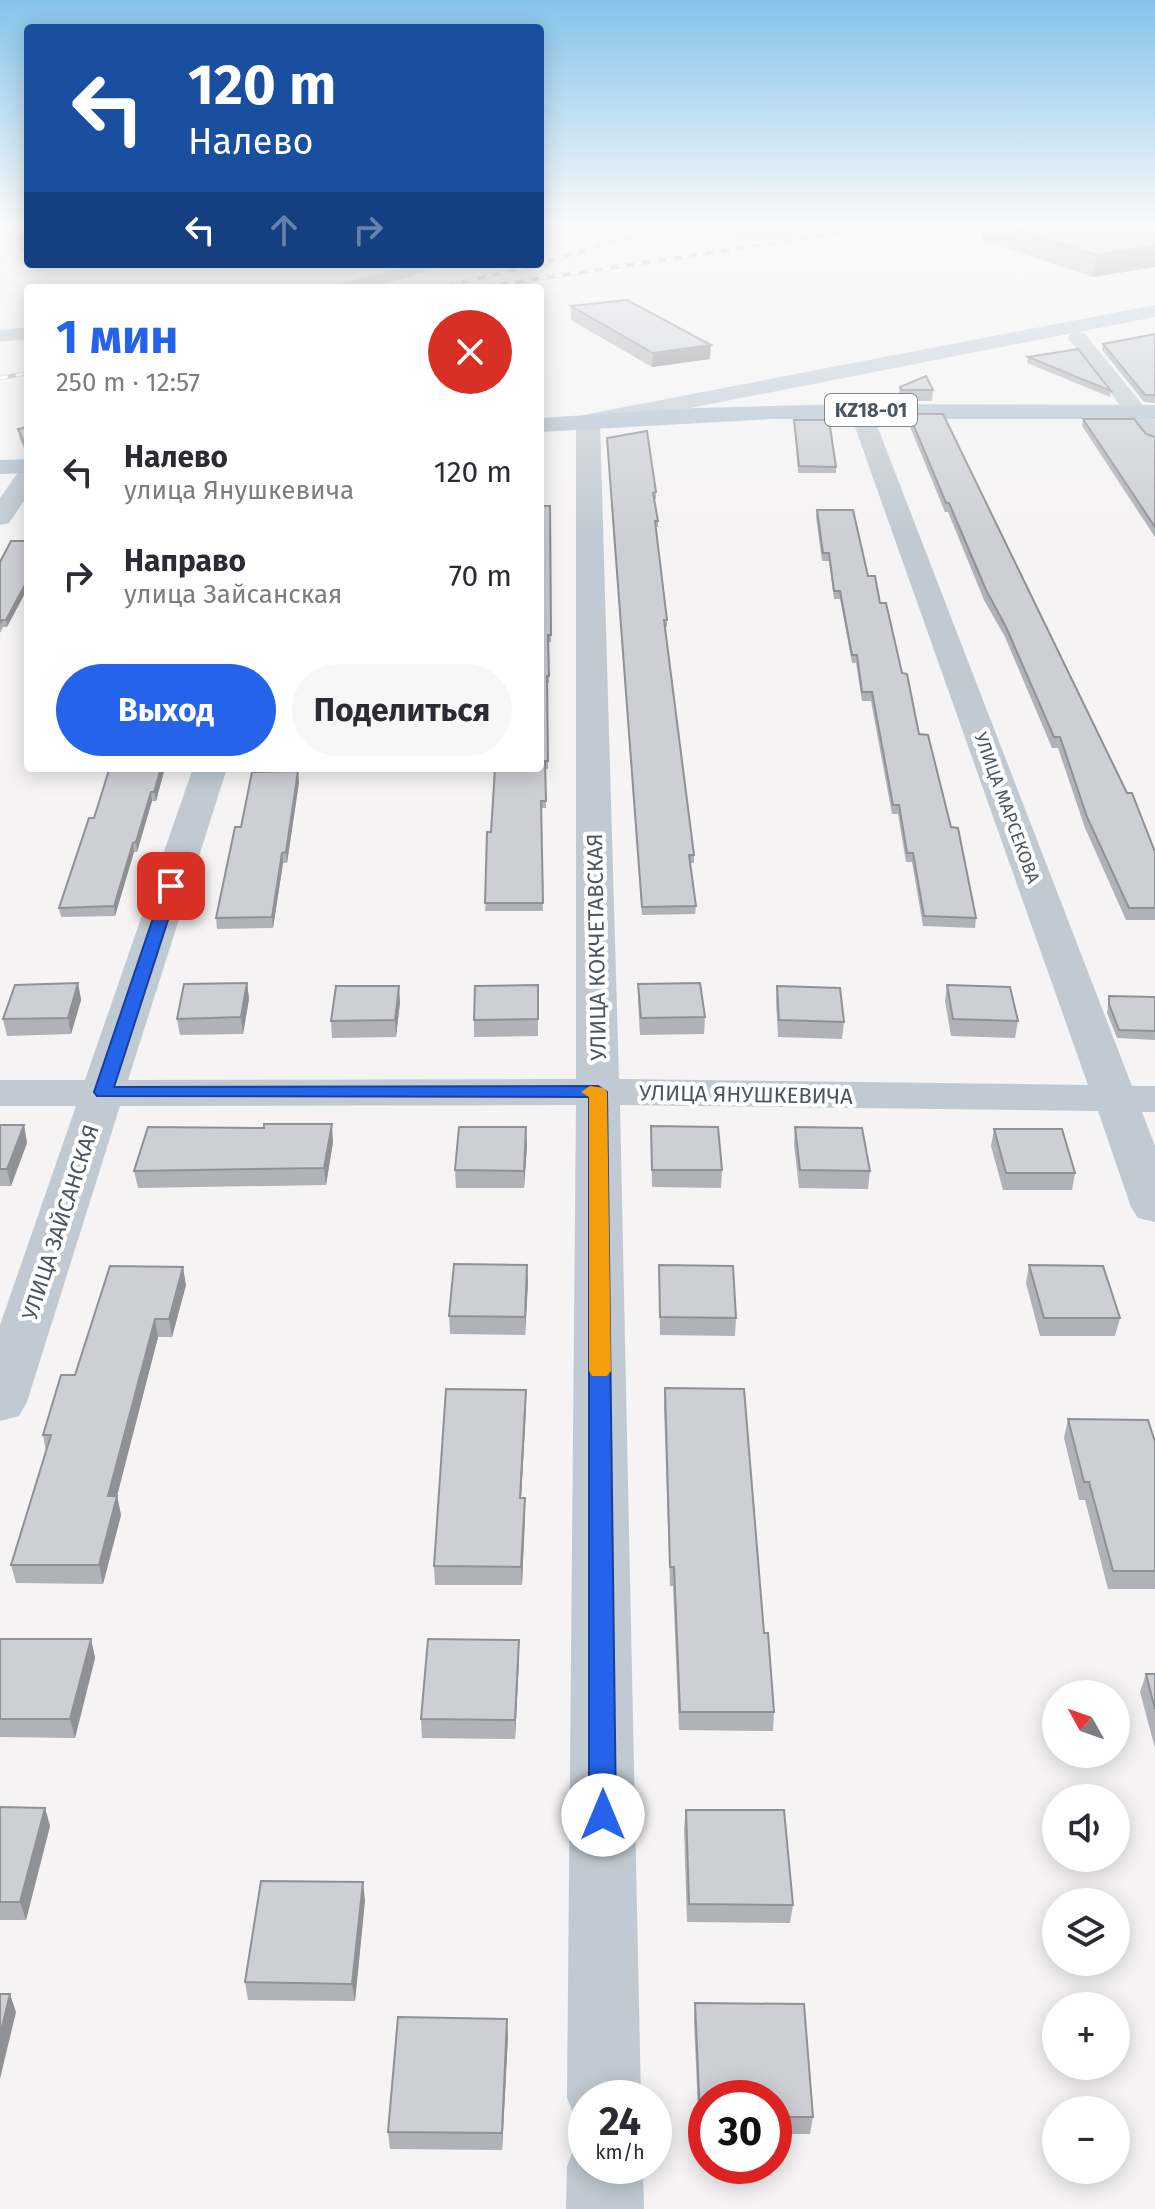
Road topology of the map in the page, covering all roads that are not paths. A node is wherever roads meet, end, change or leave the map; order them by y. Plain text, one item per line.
1 (1067, 328) edge
2 (1137, 328) edge
3 (24, 333) edge
4 (0, 336) edge
5 (1078, 338) junction
6 (762, 387) junction
7 (860, 410) junction
8 (1146, 412) edge
9 (588, 421) junction
10 (544, 425) edge
11 (1155, 435) edge
12 (24, 466) edge
13 (0, 467) edge
14 (24, 482) edge
15 (0, 517) edge
16 (209, 772) edge
17 (103, 1092) junction
18 (598, 1092) junction
19 (0, 1093) edge
20 (1135, 1099) edge
21 (1155, 1207) edge
22 (0, 1402) edge
23 (604, 2080) edge
24 (605, 2184) edge
25 (605, 2209) edge

1 - 6 main road
2 - 5 main road
3 - 4 street
5 - 6 main road
5 - 8 street
6 - 9 main road
7 - 8 main road, KZ18-01
7 - 9 main road, KZ18-01
7 - 20 street, УЛИЦА МАРСЕКОВА
8 - 11 street
9 - 10 main road, KZ18-01
9 - 18 street, УЛИЦА КОКЧЕТАВСКАЯ
12 - 13 main road
14 - 15 street
16 - 17 street, УЛИЦА ЗАЙСАНСКАЯ
17 - 18 street, УЛИЦА ЯНУШКЕВИЧА
17 - 19 street, УЛИЦА ЯНУШКЕВИЧА
17 - 22 street, УЛИЦА ЗАЙСАНСКАЯ
18 - 20 street, УЛИЦА ЯНУШКЕВИЧА
18 - 23 street, УЛИЦА КОКЧЕТАВСКАЯ
20 - 21 street, УЛИЦА МАРСЕКОВА
24 - 25 street

